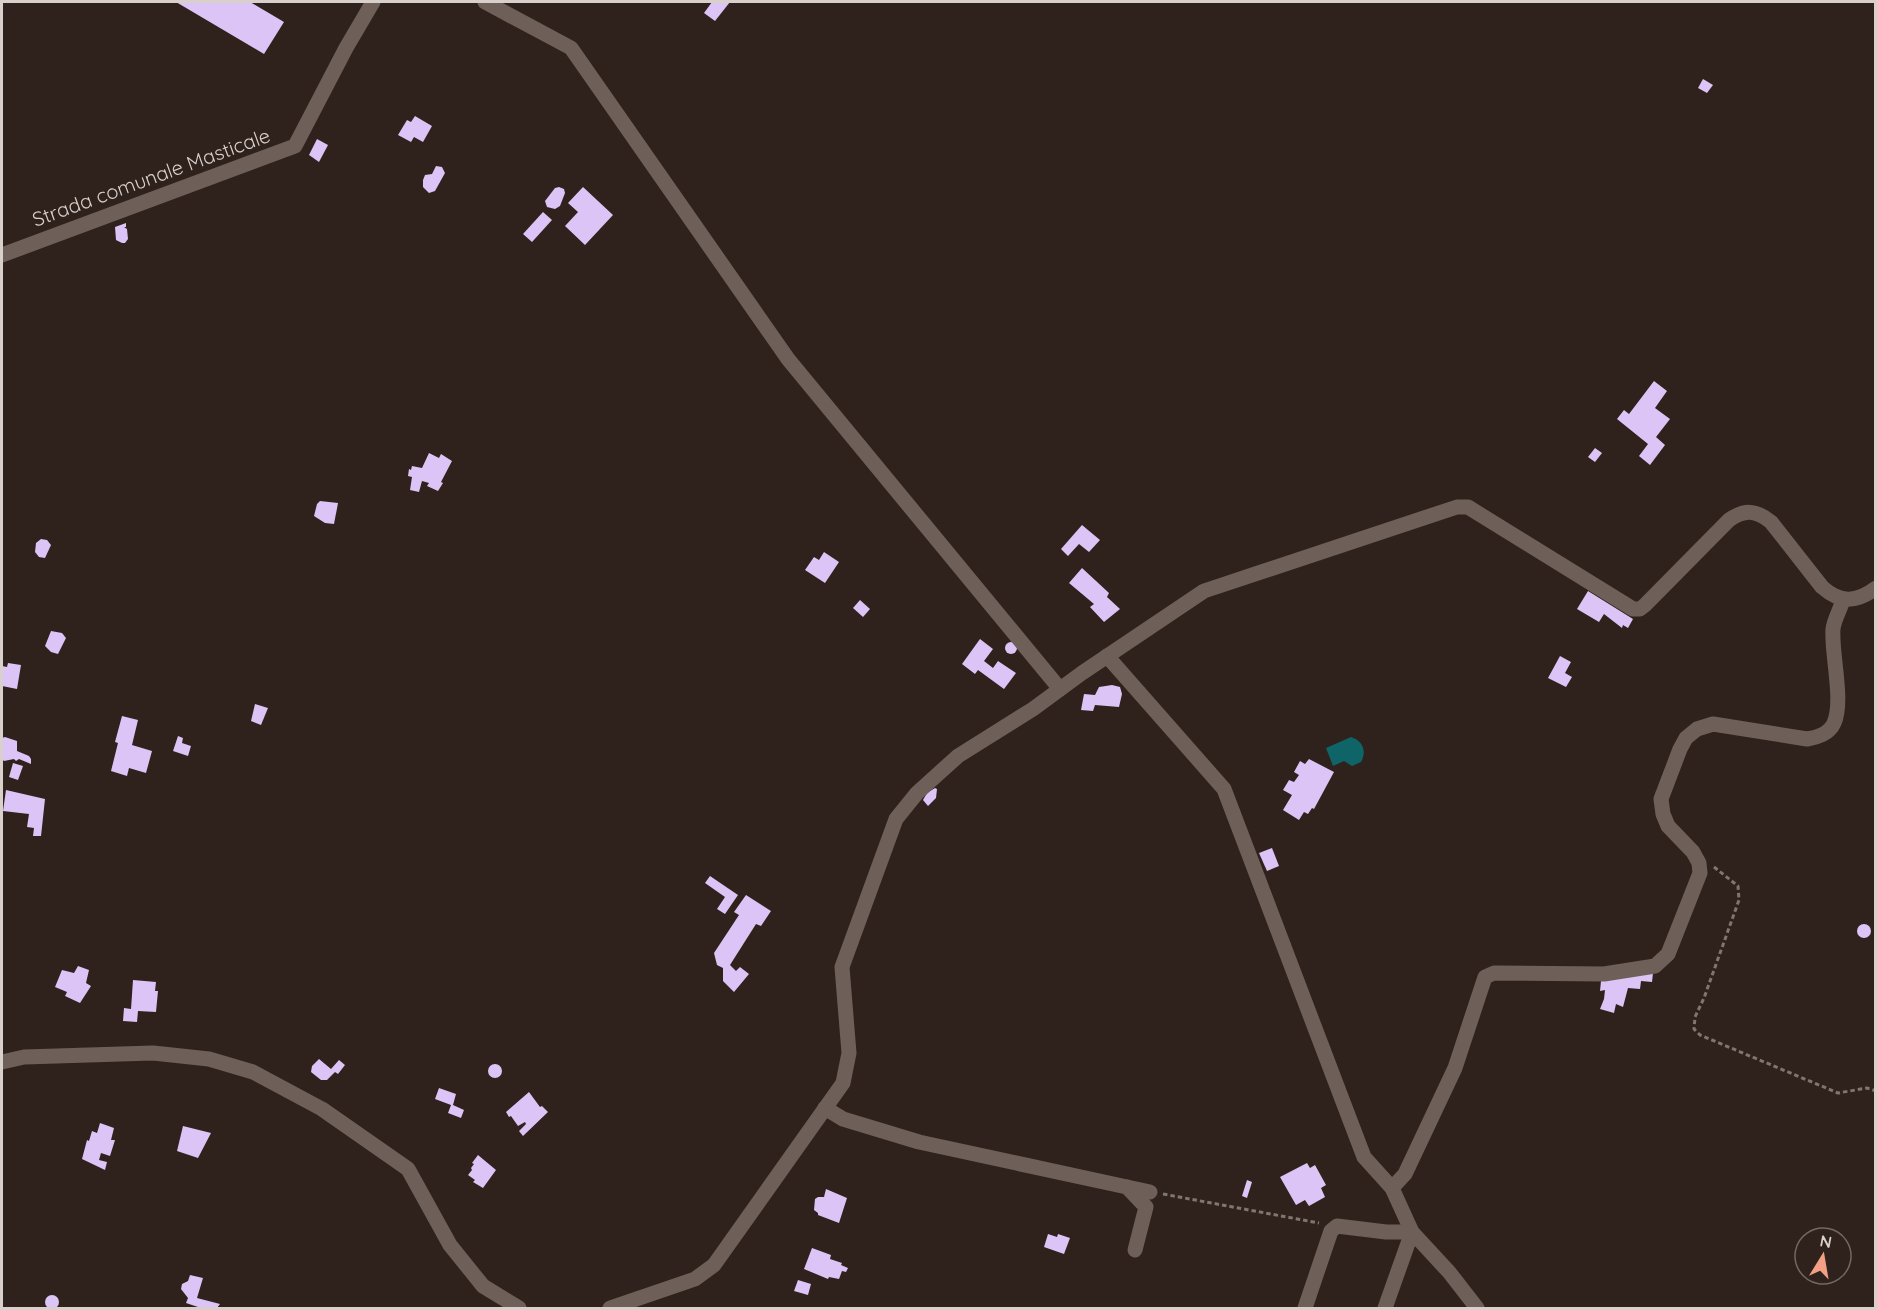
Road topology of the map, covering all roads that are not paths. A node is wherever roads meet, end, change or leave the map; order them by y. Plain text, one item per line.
1 (373, 2) edge
2 (485, 2) edge
3 (2, 255) edge
4 (1875, 588) edge
5 (1844, 598) junction
6 (1107, 656) junction
7 (1060, 689) junction
8 (2, 1062) edge
9 (825, 1108) junction
10 (1127, 1187) junction
11 (1392, 1188) junction
12 (1150, 1192) road end
13 (1412, 1232) junction
14 (1135, 1250) dead end
15 (519, 1308) edge
16 (610, 1308) edge
17 (1305, 1308) edge
18 (1385, 1308) edge
19 (1477, 1308) edge

1 - 3 street, Strada comunale Masticale
2 - 7 street
4 - 5 street
5 - 6 street
5 - 11 street
6 - 7 street
6 - 11 street
7 - 9 street
8 - 15 street
9 - 10 street
9 - 16 street
10 - 12 street
10 - 14 street
11 - 13 street
13 - 17 street
13 - 18 street
13 - 19 street

